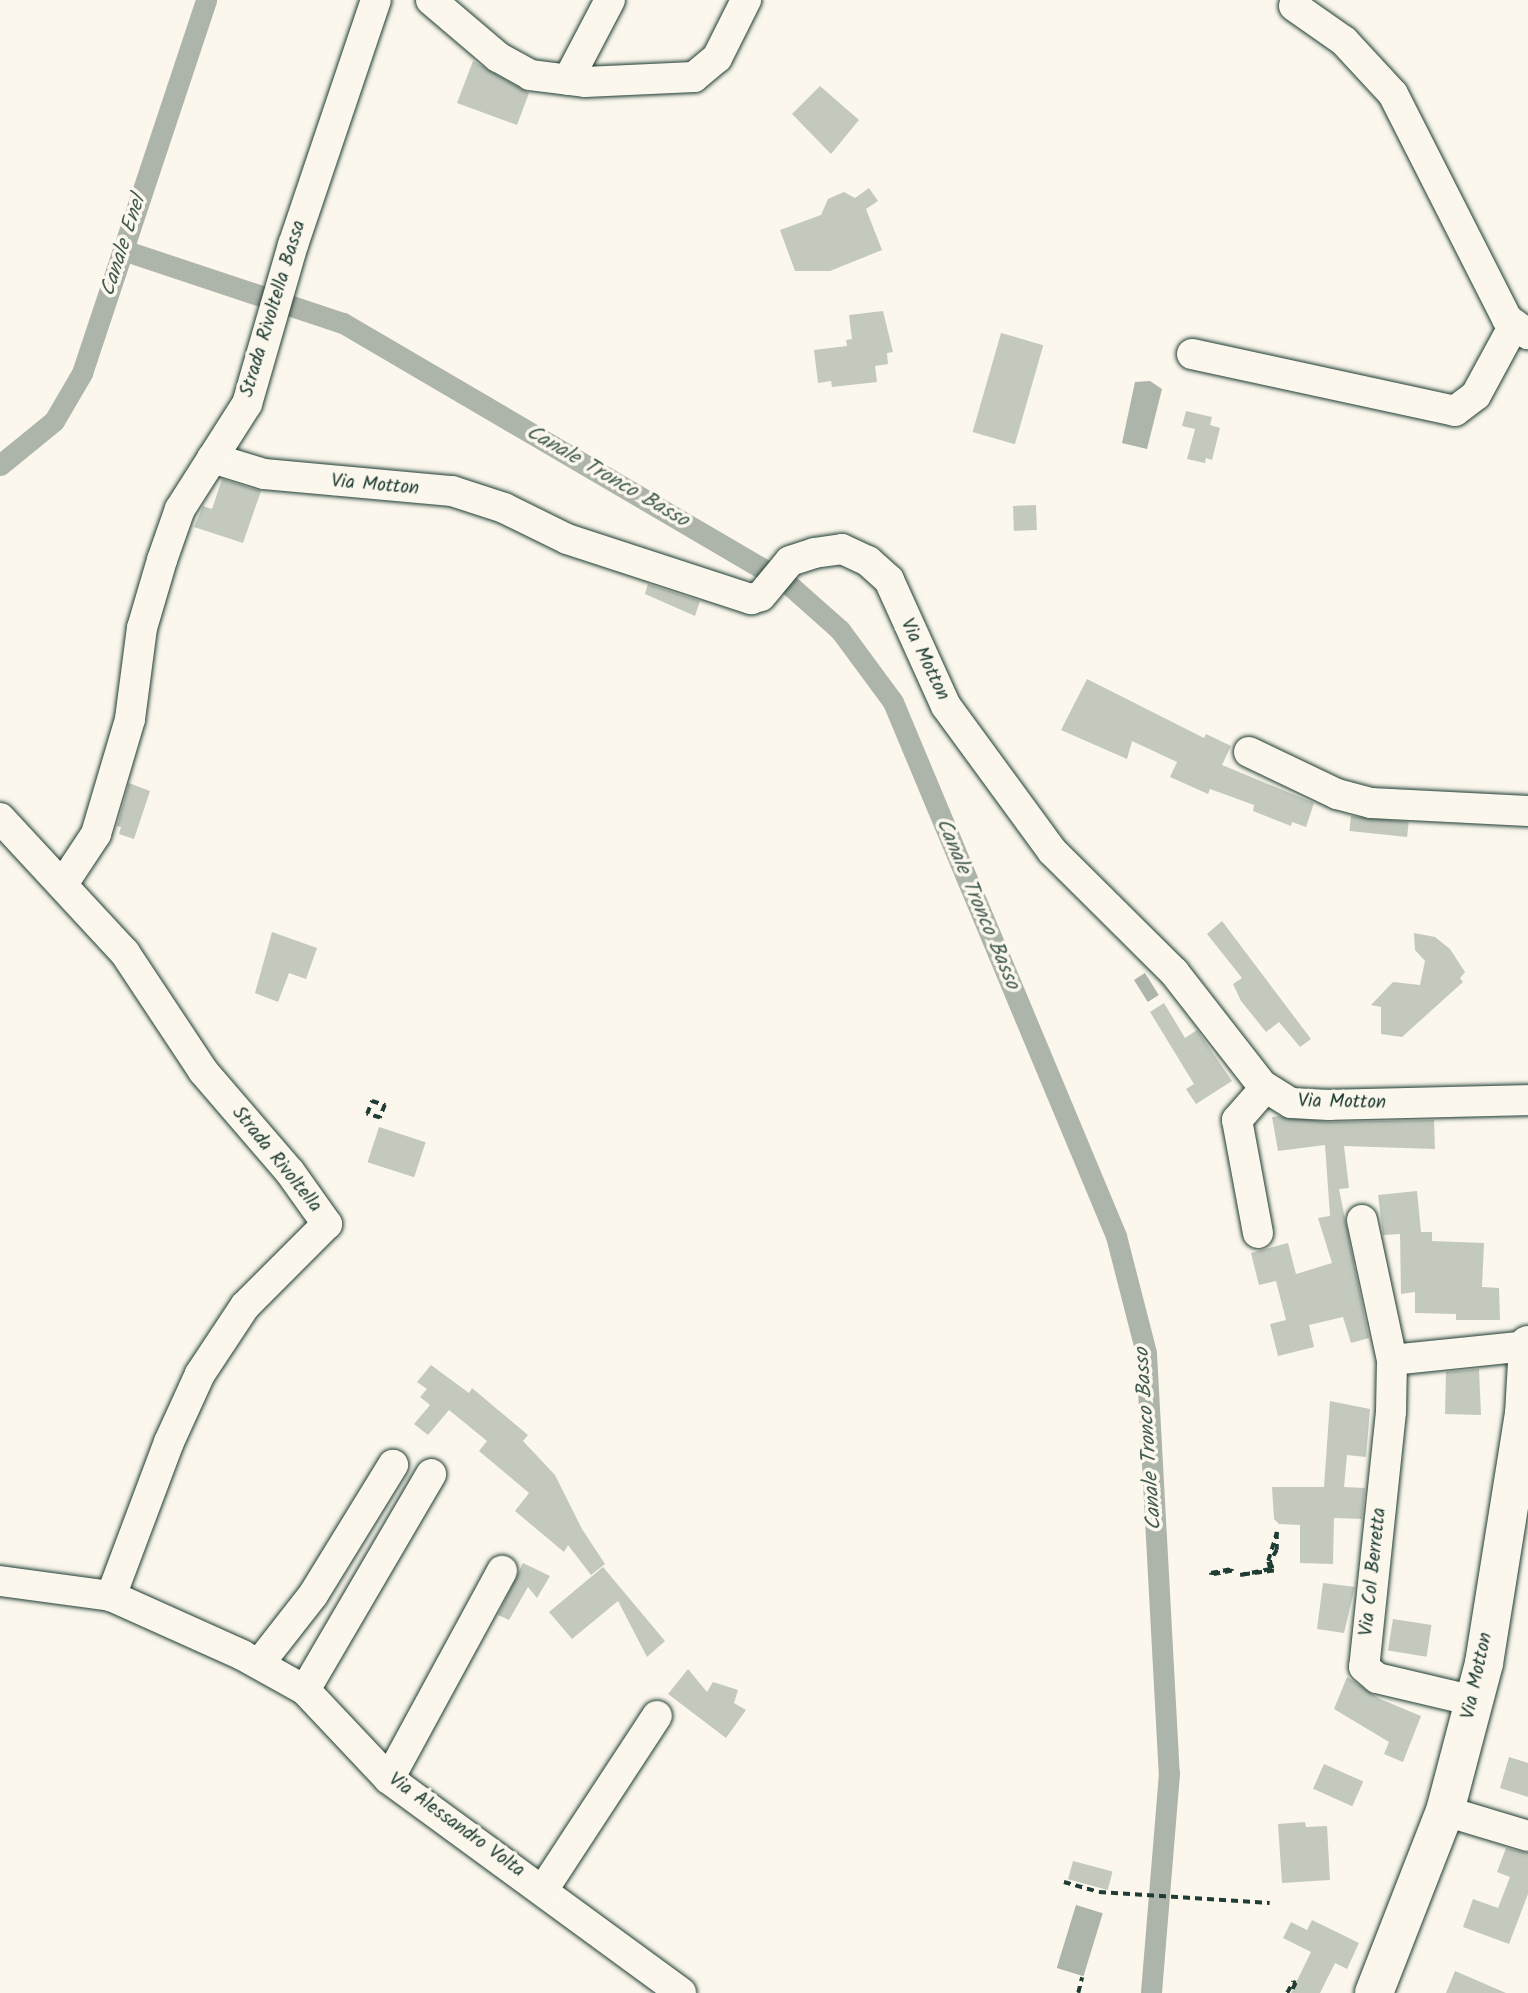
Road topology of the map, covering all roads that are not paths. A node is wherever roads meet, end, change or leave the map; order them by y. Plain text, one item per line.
1 (376, 0) edge
2 (430, 0) edge
3 (610, 0) edge
4 (746, 0) edge
5 (1294, 6) dead end
6 (568, 80) junction
7 (1521, 330) edge
8 (1192, 354) dead end
9 (212, 458) junction
10 (1249, 752) dead end
11 (1528, 811) edge
12 (0, 818) edge
13 (63, 884) junction
14 (1265, 1088) junction
15 (1528, 1100) edge
16 (1362, 1220) dead end
17 (1258, 1233) dead end
18 (1528, 1346) edge
19 (1392, 1360) junction
20 (393, 1465) dead end
21 (431, 1474) dead end
22 (502, 1571) dead end
23 (0, 1581) edge
24 (111, 1596) junction
25 (259, 1664) junction
26 (305, 1690) junction
27 (1474, 1701) junction
28 (657, 1716) dead end
29 (389, 1779) junction
30 (1445, 1811) junction
31 (1528, 1836) edge
32 (543, 1890) junction
33 (681, 1993) edge
34 (1374, 1993) edge

1 - 9 street, Strada Rivoltella Bassa
2 - 6 street
3 - 6 street
4 - 6 street
5 - 7 street
7 - 8 street
9 - 13 street, Strada Rivoltella Bassa
9 - 14 street, Via Motton
10 - 11 street
12 - 13 street
13 - 24 street, Strada Rivoltella
14 - 15 street, Via Motton
14 - 17 street
16 - 19 street, Via Col Berretta
18 - 19 street
18 - 27 main road, Via Motton
19 - 27 street, Via Col Berretta
20 - 25 street
21 - 26 street
22 - 29 street
23 - 24 street, Via Alessandro Volta
24 - 25 street, Via Alessandro Volta
25 - 26 street, Via Alessandro Volta
26 - 29 street, Via Alessandro Volta
27 - 30 main road, Via Motton
28 - 32 street
29 - 32 street, Via Alessandro Volta
30 - 31 street
30 - 34 main road, Via Motton
32 - 33 street, Via Alessandro Volta

